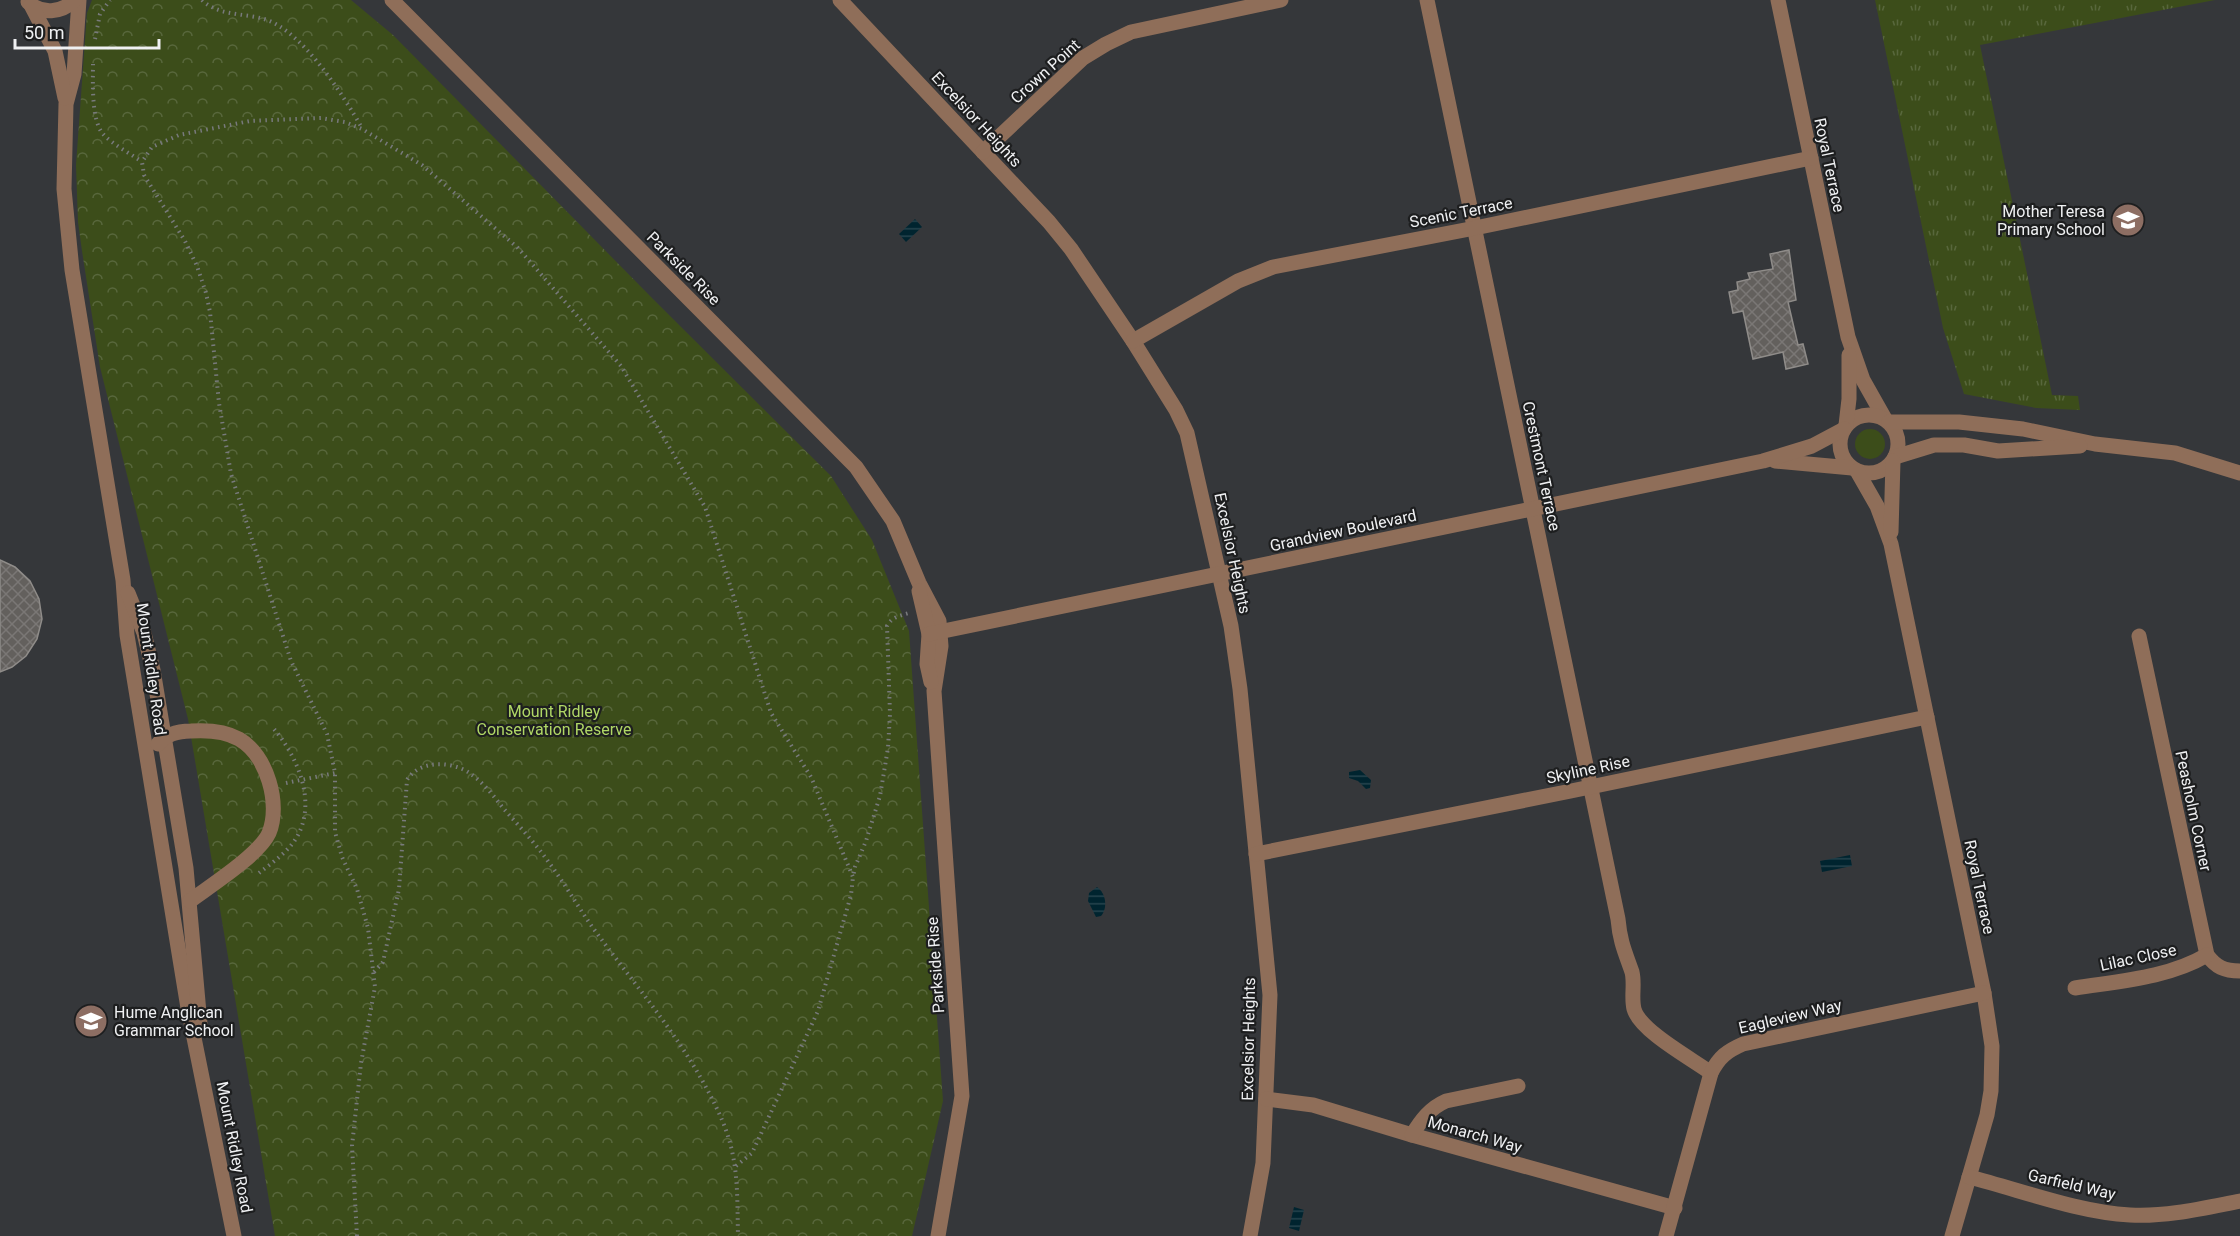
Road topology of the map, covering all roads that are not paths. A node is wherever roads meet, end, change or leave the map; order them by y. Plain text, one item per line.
1 (77, 0) edge
2 (392, 0) edge
3 (840, 0) edge
4 (1281, 0) edge
5 (1427, 0) edge
6 (1778, 0) edge
7 (28, 3) edge
8 (66, 104) junction
9 (983, 152) junction
10 (1811, 158) junction
11 (1475, 228) junction
12 (1848, 336) junction
13 (1133, 341) junction
14 (1887, 421) junction
15 (1845, 427) junction
16 (2095, 444) junction
17 (1894, 459) junction
18 (1763, 461) junction
19 (1855, 469) junction
20 (2240, 473) edge
21 (1533, 509) junction
22 (1891, 544) junction
23 (1220, 574) junction
24 (123, 580) junction
25 (919, 583) junction
26 (935, 633) junction
27 (2139, 636) dead end
28 (1927, 717) junction
29 (164, 737) junction
30 (147, 759) junction
31 (1591, 787) junction
32 (1256, 854) junction
33 (190, 901) junction
34 (2207, 955) junction
35 (2240, 971) edge
36 (2075, 988) dead end
37 (1984, 993) junction
38 (1711, 1073) junction
39 (204, 1081) junction
40 (1518, 1086) dead end
41 (1266, 1100) junction
42 (1412, 1135) junction
43 (1969, 1177) junction
44 (2240, 1201) edge
45 (1675, 1208) junction
46 (234, 1236) edge
47 (938, 1236) edge
48 (1250, 1236) edge
49 (1666, 1236) edge
50 (1952, 1236) edge

1 - 7 street
1 - 8 street, Mount Ridley Road
2 - 25 street, Parkside Rise
3 - 9 street, Excelsior Heights
4 - 9 street, Crown Point
5 - 11 street, Crestmont Terrace
6 - 10 street, Royal Terrace
7 - 8 street, Mount Ridley Road
8 - 24 street, Mount Ridley Road
9 - 13 street, Excelsior Heights
10 - 11 street, Scenic Terrace
10 - 12 street, Royal Terrace
11 - 13 street, Scenic Terrace
11 - 21 street, Crestmont Terrace
12 - 14 street, Royal Terrace
12 - 15 street, Royal Terrace
13 - 23 street, Excelsior Heights
14 - 15 street
14 - 16 street
14 - 17 street
15 - 18 street, Grandview Boulevard
15 - 19 street
16 - 17 street
16 - 20 street
17 - 19 street
17 - 22 street, Royal Terrace
18 - 19 street, Grandview Boulevard
18 - 21 street, Grandview Boulevard
19 - 22 street, Royal Terrace
21 - 23 street, Grandview Boulevard
21 - 31 street, Crestmont Terrace
22 - 28 street, Royal Terrace
23 - 26 street, Grandview Boulevard
23 - 32 street, Excelsior Heights
24 - 29 street
24 - 30 street, Mount Ridley Road
25 - 26 street, Parkside Rise
25 - 26 street, Parkside Rise
26 - 47 street, Parkside Rise
27 - 34 street, Peasholm Corner
28 - 31 street, Skyline Rise
28 - 37 street, Royal Terrace
29 - 30 street
29 - 33 street
29 - 33 street
30 - 39 street, Mount Ridley Road
31 - 32 street, Skyline Rise
31 - 38 street, Crestmont Terrace
32 - 41 street, Excelsior Heights
33 - 39 street
34 - 35 street
34 - 36 street, Lilac Close
37 - 38 street, Eagleview Way
37 - 43 street, Royal Terrace
38 - 45 street, Eagleview Way
39 - 46 street, Mount Ridley Road
40 - 42 street
41 - 42 street, Monarch Way
41 - 48 street, Excelsior Heights
42 - 45 street, Monarch Way
43 - 44 street, Garfield Way
43 - 50 street, Royal Terrace
45 - 49 street, Eagleview Way

